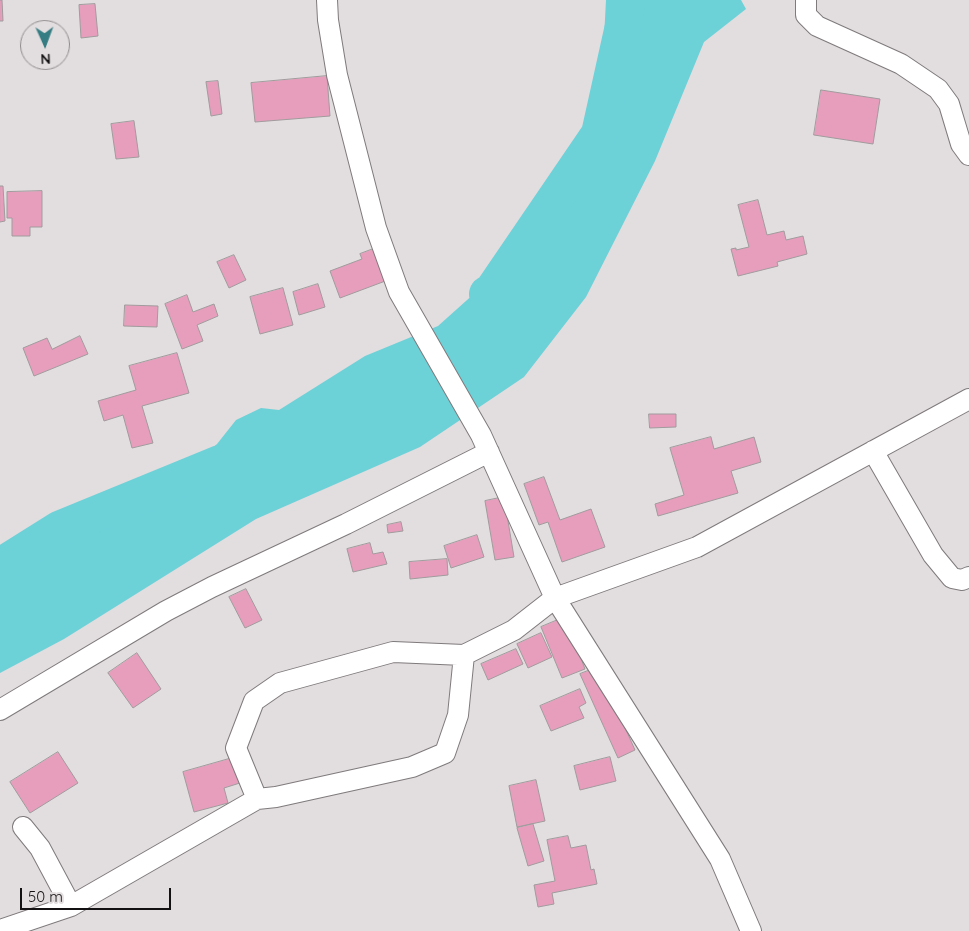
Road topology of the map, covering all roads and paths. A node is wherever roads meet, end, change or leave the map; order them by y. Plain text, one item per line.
1 (326, 0) edge
2 (806, 0) edge
3 (969, 155) edge
4 (969, 399) edge
5 (485, 444) junction
6 (873, 451) junction
7 (969, 577) edge
8 (555, 598) junction
9 (464, 655) junction
10 (0, 710) edge
11 (257, 799) junction
12 (23, 827) dead end
13 (71, 906) junction
14 (0, 930) edge
15 (751, 931) edge

1 - 5 street
2 - 3 street
4 - 6 street
5 - 8 street
5 - 10 street
6 - 7 street
6 - 8 street
8 - 9 street
8 - 15 street
9 - 11 street
9 - 11 street
11 - 13 street
12 - 13 street
13 - 14 street

